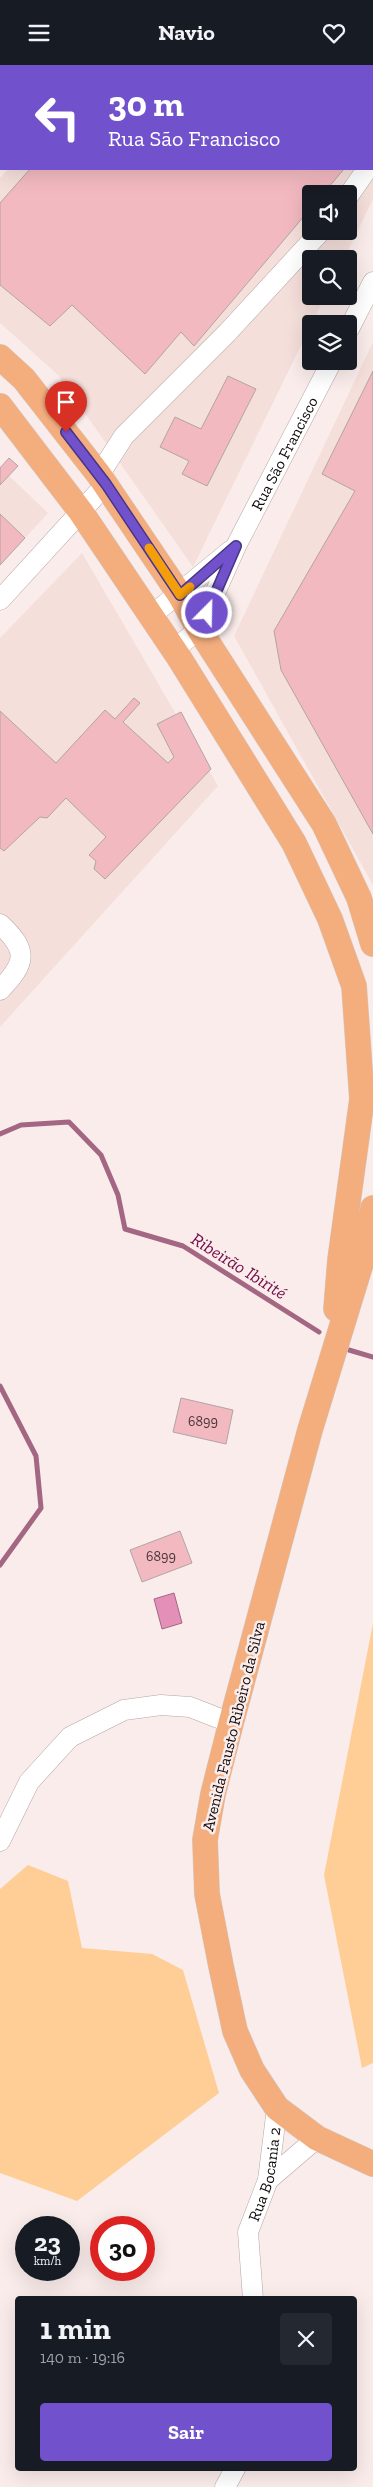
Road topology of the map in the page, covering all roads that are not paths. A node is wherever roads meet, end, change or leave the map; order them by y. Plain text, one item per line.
1 (366, 170) edge
2 (356, 185) edge
3 (313, 240) edge
4 (373, 282) edge
5 (356, 315) edge
6 (0, 357) edge
7 (327, 370) edge
8 (24, 379) junction
9 (0, 401) edge
10 (0, 406) edge
11 (97, 472) junction
12 (80, 512) junction
13 (236, 546) junction
14 (180, 595) junction
15 (0, 600) edge
16 (152, 616) junction
17 (200, 629) junction
18 (174, 650) junction
19 (0, 924) edge
20 (373, 944) edge
21 (0, 990) edge
22 (368, 1098) edge
23 (373, 1208) edge
24 (333, 1349) junction
25 (231, 1723) junction
26 (0, 1841) edge
27 (277, 2108) junction
28 (317, 2139) junction
29 (373, 2164) edge
30 (268, 2180) junction
31 (253, 2296) edge
32 (234, 2471) edge
33 (225, 2487) edge

1 - 2 street
3 - 11 street
4 - 5 street
6 - 8 main road
7 - 13 street, Rua São Francisco
8 - 9 main road
8 - 11 main road
10 - 12 main road
11 - 12 street
11 - 14 main road
12 - 15 street
12 - 16 main road
13 - 14 street, Rua São Francisco
13 - 17 street, Rua São Francisco
14 - 16 street, Rua São Francisco
14 - 17 main road
16 - 18 main road
17 - 18 street, Rua São Francisco
17 - 20 main road
18 - 22 main road
19 - 21 street
22 - 24 main road
23 - 24 main road
24 - 25 main road, Avenida Fausto Ribeiro da Silva
25 - 26 street
25 - 27 main road, Avenida Fausto Ribeiro da Silva
27 - 28 main road, Avenida Fausto Ribeiro da Silva
27 - 30 street, Rua Bocania 2
28 - 29 main road, Avenida Fausto Ribeiro da Silva
28 - 30 street
30 - 31 street, Rua Bocania 2
32 - 33 street

